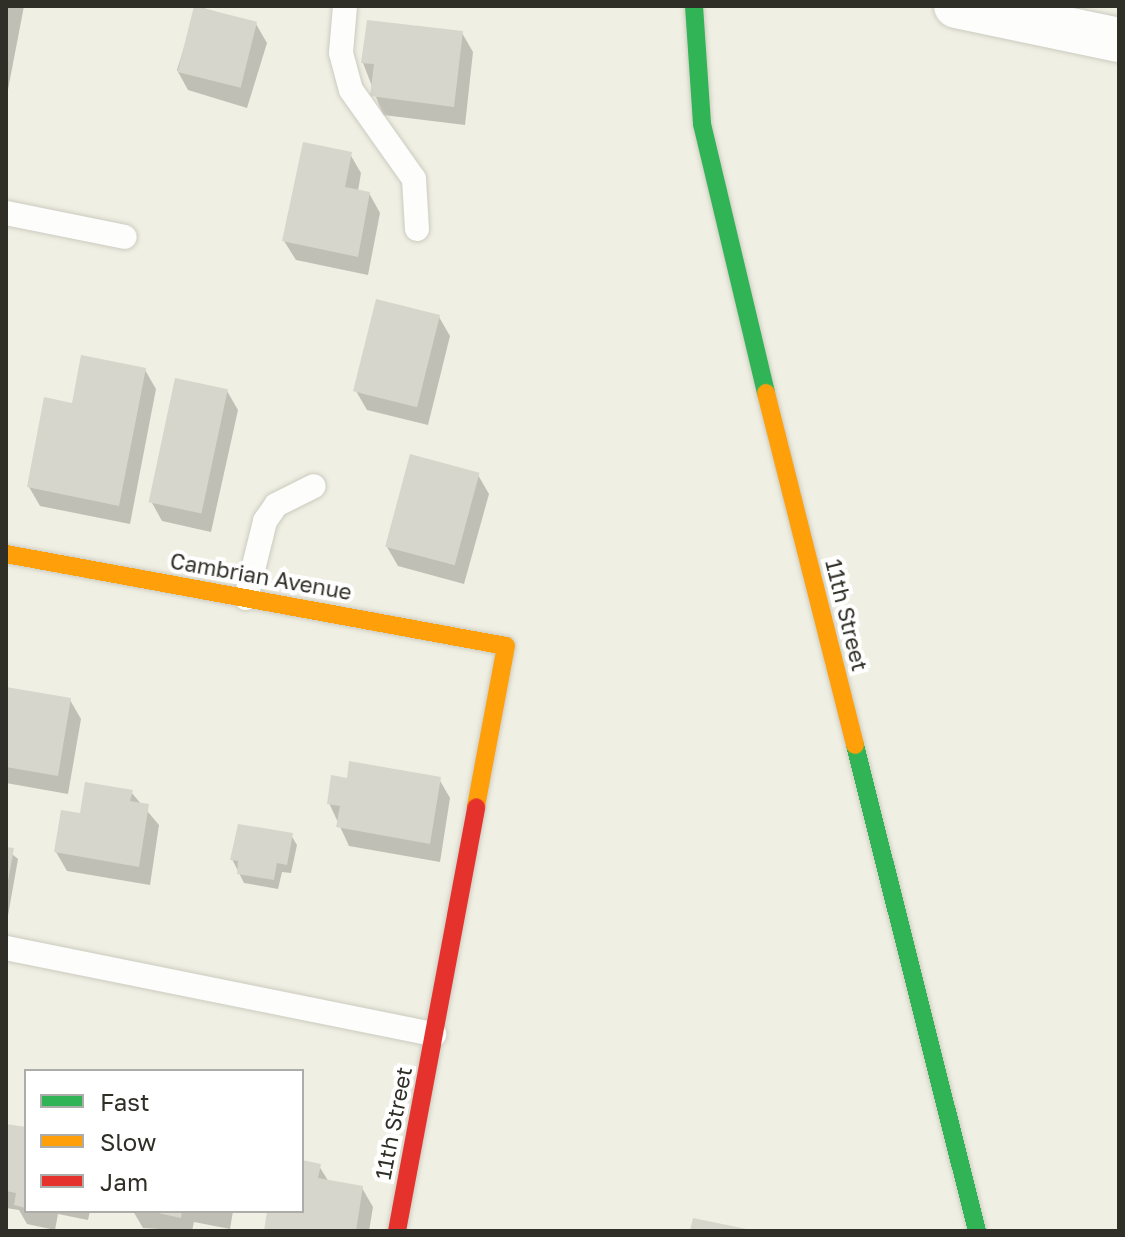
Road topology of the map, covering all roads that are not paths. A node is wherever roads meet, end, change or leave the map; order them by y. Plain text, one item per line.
1 (345, 6) edge
2 (694, 6) edge
3 (956, 6) edge
4 (1119, 40) edge
5 (6, 213) edge
6 (417, 229) dead end
7 (125, 237) dead end
8 (314, 486) dead end
9 (6, 554) edge
10 (246, 598) junction
11 (506, 646) joint
12 (6, 948) edge
13 (434, 1034) junction
14 (397, 1231) edge
15 (977, 1231) edge

1 - 6 lane
2 - 15 main road, 11th Street
3 - 4 street
5 - 7 lane
8 - 10 lane
9 - 10 main road, Cambrian Avenue
10 - 11 main road, Cambrian Avenue
11 - 13 main road, 11th Street
12 - 13 lane
13 - 14 main road, 11th Street

